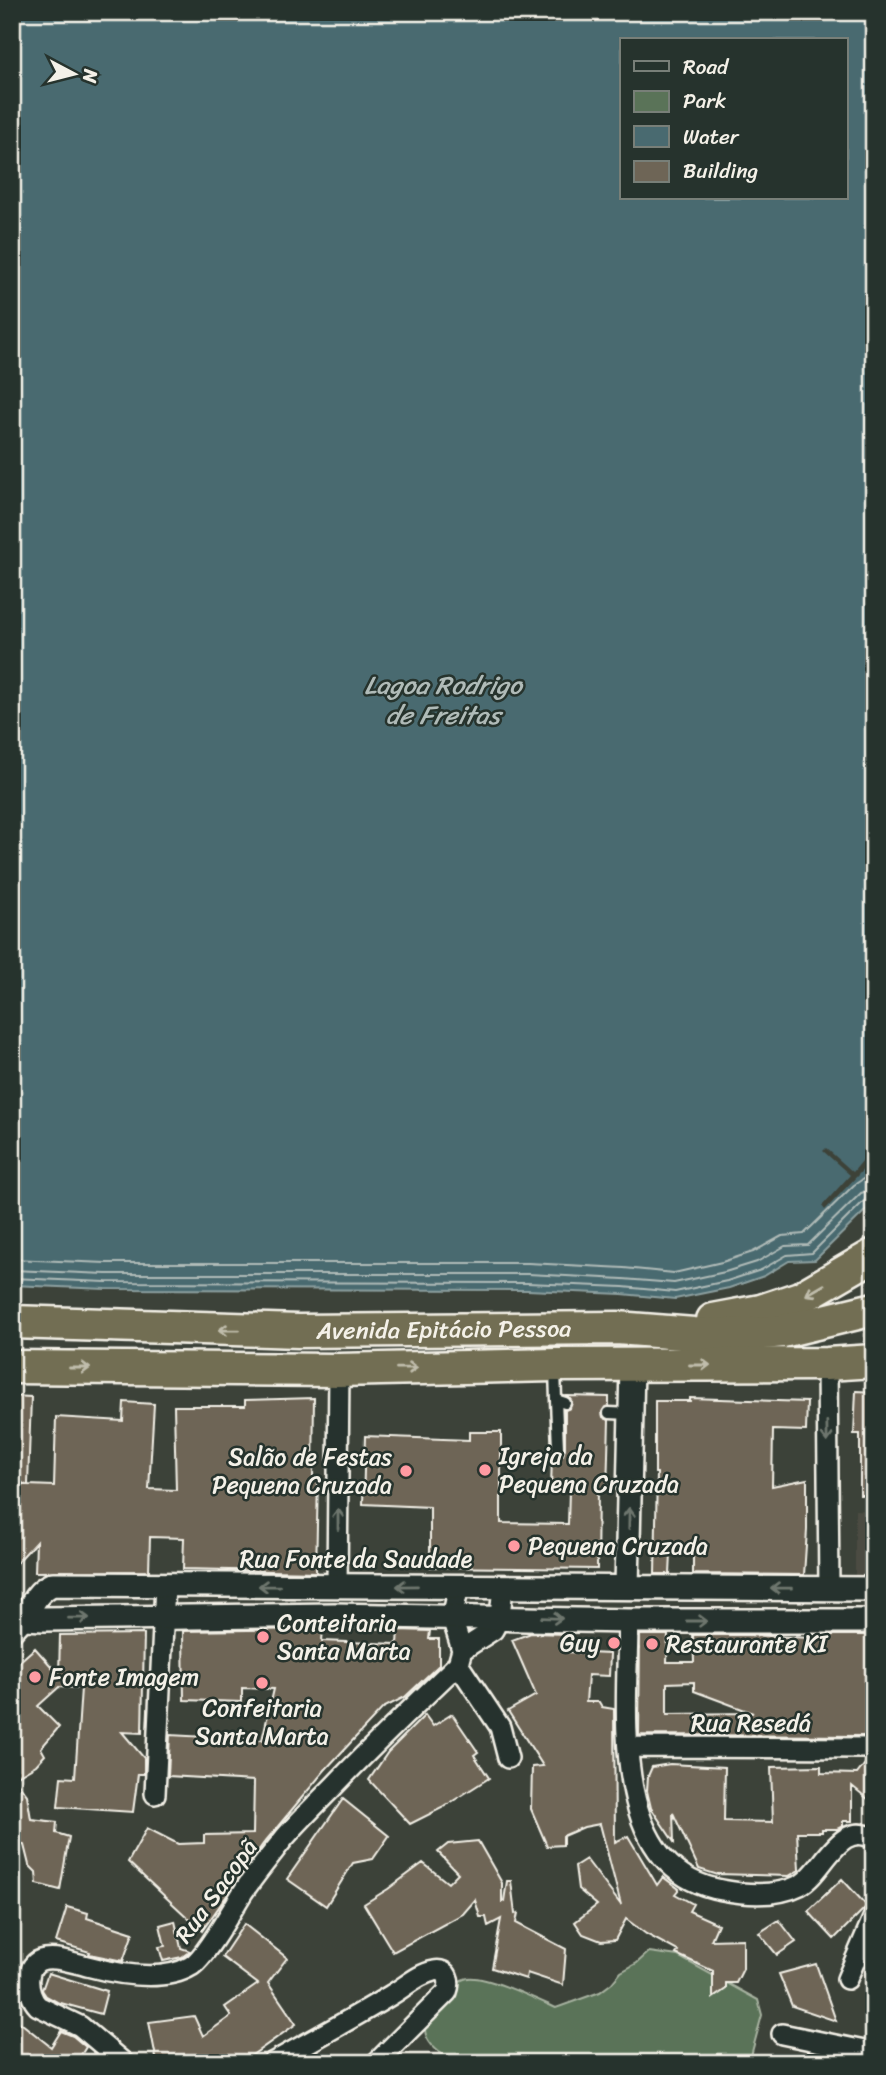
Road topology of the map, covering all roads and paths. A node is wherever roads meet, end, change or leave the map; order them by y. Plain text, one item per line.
1 (874, 1255) edge
2 (874, 1309) edge
3 (12, 1322) edge
4 (617, 1328) junction
5 (874, 1361) edge
6 (827, 1364) junction
7 (555, 1366) junction
8 (632, 1366) junction
9 (12, 1367) edge
10 (339, 1370) junction
11 (558, 1448) dead end
12 (165, 1585) junction
13 (459, 1586) junction
14 (503, 1586) junction
15 (337, 1587) junction
16 (627, 1587) junction
17 (829, 1588) junction
18 (874, 1589) edge
19 (164, 1616) junction
20 (500, 1617) junction
21 (452, 1618) junction
22 (16, 1621) edge
23 (628, 1621) junction
24 (874, 1621) edge
25 (460, 1657) junction
26 (628, 1747) junction
27 (874, 1748) edge
28 (508, 1758) dead end
29 (156, 1794) dead end
30 (874, 1839) edge
31 (874, 1916) edge
32 (847, 1979) dead end
33 (782, 2034) dead end
34 (874, 2053) edge
35 (124, 2063) edge
36 (272, 2063) edge
37 (376, 2063) edge

1 -> 4 highway
2 - 4 highway, Avenida Epitácio Pessoa
4 -> 3 highway, Avenida Epitácio Pessoa
5 - 6 highway, Avenida Epitácio Pessoa
8 -> 6 highway, Avenida Epitácio Pessoa
6 -> 17 street
7 - 8 highway, Avenida Epitácio Pessoa
10 -> 7 highway, Avenida Epitácio Pessoa
7 - 11 lane
16 -> 8 street
9 -> 10 highway, Avenida Epitácio Pessoa
15 -> 10 street
15 -> 12 street, Rua Fonte da Saudade
12 - 19 street
12 - 22 street, Rua Fonte da Saudade
13 - 14 street, Rua Fonte da Saudade
13 -> 15 street, Rua Fonte da Saudade
13 - 21 street
14 - 16 street, Rua Fonte da Saudade
14 - 20 street
17 -> 16 street, Rua Fonte da Saudade
17 - 18 street, Rua Fonte da Saudade
19 - 21 street, Rua Fonte da Saudade
22 -> 19 street, Rua Fonte da Saudade
19 - 29 street
20 - 21 street, Rua Fonte da Saudade
20 -> 23 street, Rua Fonte da Saudade
20 - 25 street, Rua Sacopã
21 - 25 street
23 -> 24 street, Rua Fonte da Saudade
23 - 26 street
25 - 28 street
25 - 35 street, Rua Sacopã
26 - 27 street, Rua Resedá
26 - 30 street
31 - 32 street
33 - 34 street
36 - 37 street

